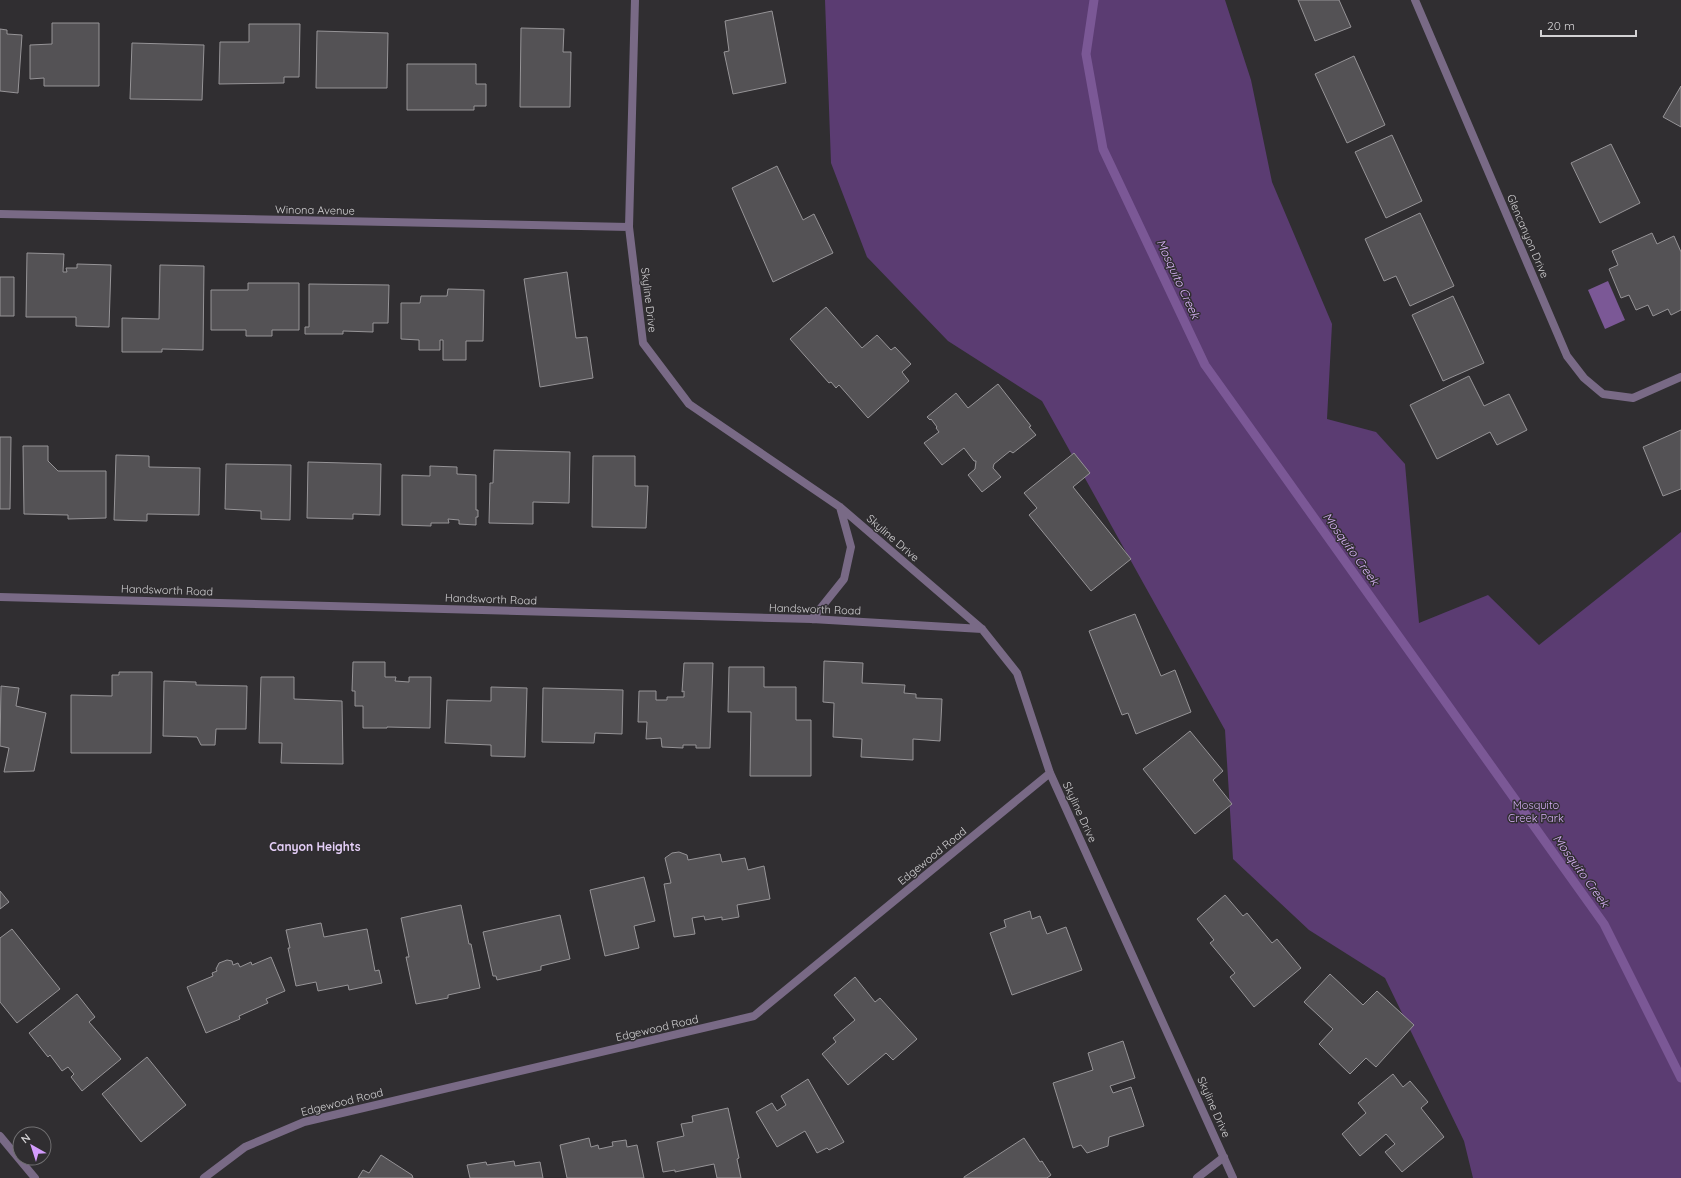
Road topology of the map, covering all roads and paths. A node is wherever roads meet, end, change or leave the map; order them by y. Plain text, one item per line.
1 (635, 0) edge
2 (1415, 0) edge
3 (0, 214) edge
4 (629, 227) junction
5 (1681, 377) edge
6 (840, 507) junction
7 (0, 596) edge
8 (812, 619) junction
9 (982, 629) junction
10 (1050, 773) junction
11 (0, 1136) edge
12 (1224, 1157) junction
13 (35, 1178) edge
14 (204, 1178) edge
15 (1197, 1178) edge
16 (1233, 1178) edge

1 - 4 street, Skyline Drive
2 - 5 street, Glencanyon Drive
3 - 4 street, Winona Avenue
4 - 6 street, Skyline Drive
6 - 8 street
6 - 9 street, Skyline Drive
7 - 8 street, Handsworth Road
8 - 9 street, Handsworth Road
9 - 10 street, Skyline Drive
10 - 12 street, Skyline Drive
10 - 14 street, Edgewood Road
11 - 13 street
12 - 15 street
12 - 16 street, Skyline Drive

